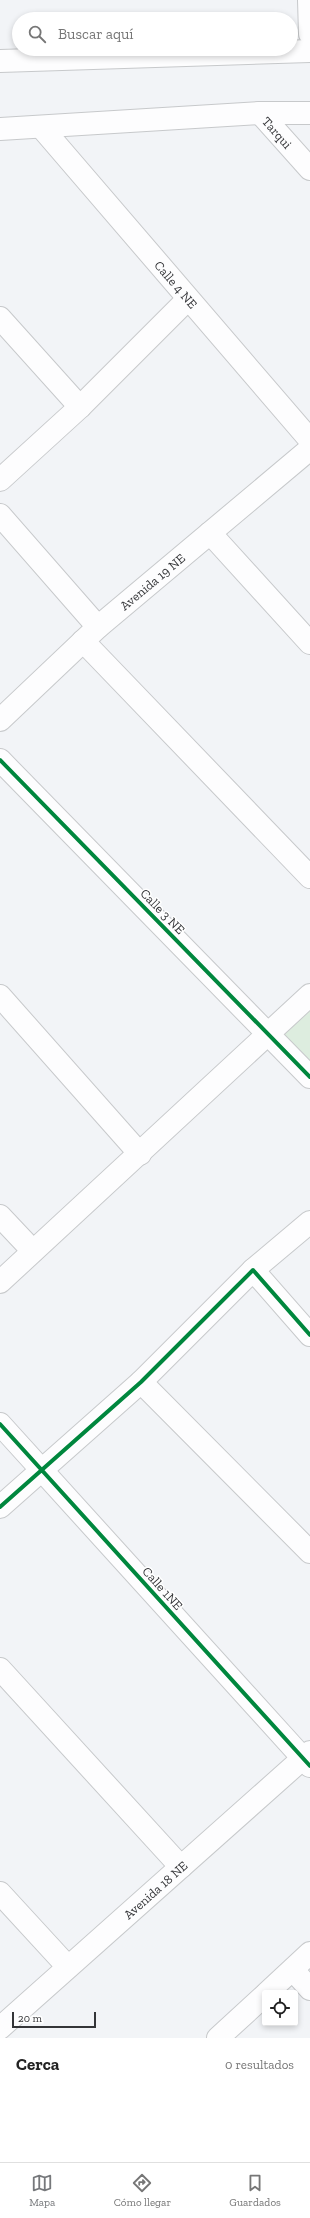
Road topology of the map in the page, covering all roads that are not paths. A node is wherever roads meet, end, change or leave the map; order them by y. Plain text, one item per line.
1 (309, 0) edge
2 (310, 34) edge
3 (298, 51) edge
4 (310, 51) edge
5 (155, 56) edge
6 (0, 61) edge
7 (260, 113) junction
8 (310, 113) edge
9 (42, 128) junction
10 (0, 129) edge
11 (310, 169) edge
12 (188, 299) junction
13 (0, 318) edge
14 (80, 406) junction
15 (310, 440) edge
16 (310, 449) edge
17 (0, 480) edge
18 (0, 516) edge
19 (210, 533) junction
20 (91, 634) junction
21 (310, 643) edge
22 (0, 720) edge
23 (0, 760) edge
24 (310, 877) edge
25 (0, 996) edge
26 (310, 996) edge
27 (270, 1034) junction
28 (310, 1078) edge
29 (140, 1154) junction
30 (0, 1216) edge
31 (310, 1222) edge
32 (33, 1251) junction
33 (253, 1270) junction
34 (0, 1282) edge
35 (310, 1335) edge
36 (141, 1382) junction
37 (0, 1424) edge
38 (42, 1470) junction
39 (0, 1508) edge
40 (310, 1552) edge
41 (0, 1669) edge
42 (308, 1759) edge
43 (181, 1867) junction
44 (0, 1893) edge
45 (310, 1953) edge
46 (68, 1967) junction
47 (293, 1970) junction
48 (310, 1989) edge
49 (270, 1990) edge
50 (262, 1998) edge
51 (0, 2028) edge
52 (218, 2038) edge

1 - 2 street
3 - 4 street
5 - 6 street
7 - 8 street
7 - 9 street
7 - 11 street, Tarqui
9 - 10 street
9 - 12 street, Calle 4 NE
12 - 14 street
12 - 15 street, Calle 4 NE
13 - 14 street
14 - 17 street
16 - 19 street, Avenida 19 NE
18 - 20 street
19 - 20 street, Avenida 19 NE
19 - 21 street
20 - 22 street, Avenida 19 NE
20 - 24 street
23 - 27 street, Calle 3 NE
25 - 29 street
26 - 27 street
27 - 28 street, Calle 3 NE
27 - 29 street
29 - 32 street
30 - 32 street
31 - 33 street
32 - 34 street
33 - 35 street
33 - 36 street
36 - 38 street
36 - 40 street
37 - 38 street, Calle 1NE
38 - 39 street
38 - 42 street, Calle 1NE
41 - 43 street
42 - 43 street, Avenida 18 NE
43 - 46 street, Avenida 18 NE
44 - 46 street
45 - 47 street
46 - 51 street, Avenida 18 NE
47 - 48 street
47 - 49 street
50 - 52 street

